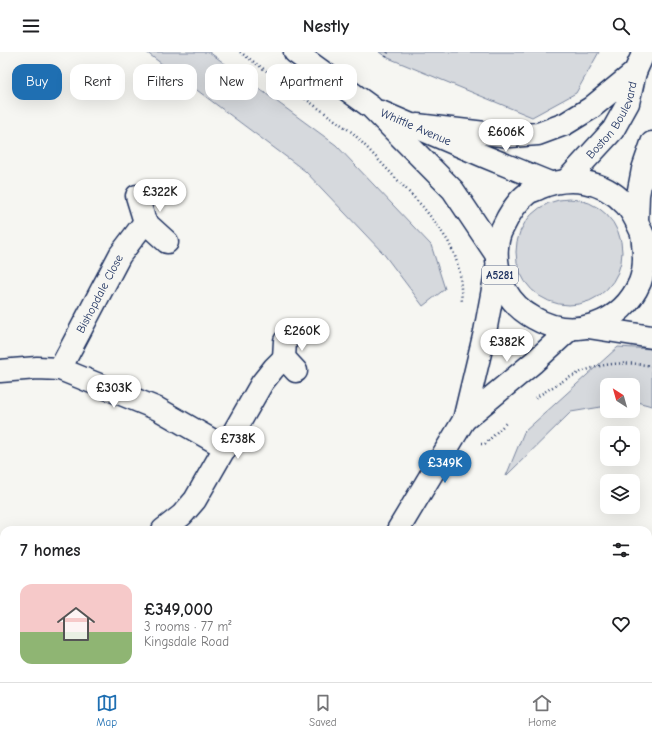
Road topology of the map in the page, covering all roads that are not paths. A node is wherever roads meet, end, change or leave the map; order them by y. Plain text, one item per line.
1 (295, 52) edge
2 (644, 52) edge
3 (635, 72) junction
4 (371, 107) junction
5 (409, 124) junction
6 (652, 144) edge
7 (559, 181) junction
8 (137, 196) dead end
9 (145, 222) junction
10 (644, 234) edge
11 (167, 242) dead end
12 (497, 261) junction
13 (579, 328) junction
14 (652, 337) edge
15 (288, 357) dead end
16 (60, 369) junction
17 (0, 371) edge
18 (464, 420) junction
19 (226, 448) junction
20 (156, 526) edge
21 (400, 526) edge

1 - 4 street, Whittle Avenue / A5281
2 - 3 street, Boston Boulevard
3 - 5 street
3 - 7 street, Boston Boulevard
4 - 5 street, Whittle Avenue / A5281
4 - 12 street, Whittle Avenue / A5281
5 - 7 street, Whittle Avenue / A5281
6 - 10 street
7 - 10 street, A5281
7 - 12 street, A5281
8 - 9 street
9 - 11 street
9 - 16 street, Bishopdale Close
10 - 13 street
12 - 13 street, A5281
12 - 18 street
13 - 14 street, A5281
13 - 18 street
15 - 19 street
16 - 17 street
16 - 19 street
18 - 21 street
19 - 20 street

